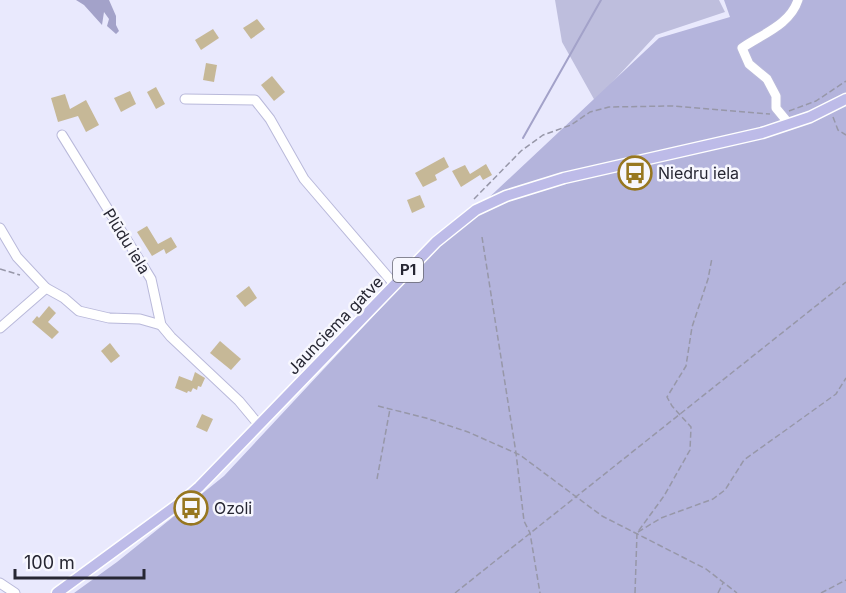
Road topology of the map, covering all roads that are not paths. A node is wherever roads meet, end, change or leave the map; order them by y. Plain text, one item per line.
1 (798, 0) edge
2 (185, 99) dead end
3 (846, 99) edge
4 (790, 125) junction
5 (62, 135) dead end
6 (0, 228) edge
7 (394, 284) junction
8 (46, 288) junction
9 (161, 325) junction
10 (0, 328) edge
11 (259, 425) junction
12 (0, 583) edge
13 (15, 593) edge
14 (57, 593) edge

1 - 4 street
2 - 7 street
3 - 4 main road, Jaunciema gatve / P1
4 - 7 main road, Jaunciema gatve / P1
5 - 9 street, Plūdu iela
6 - 8 street
7 - 11 main road, Jaunciema gatve / P1
8 - 9 street
8 - 10 street
9 - 11 street
11 - 14 main road, Jaunciema gatve / P1
12 - 13 street

